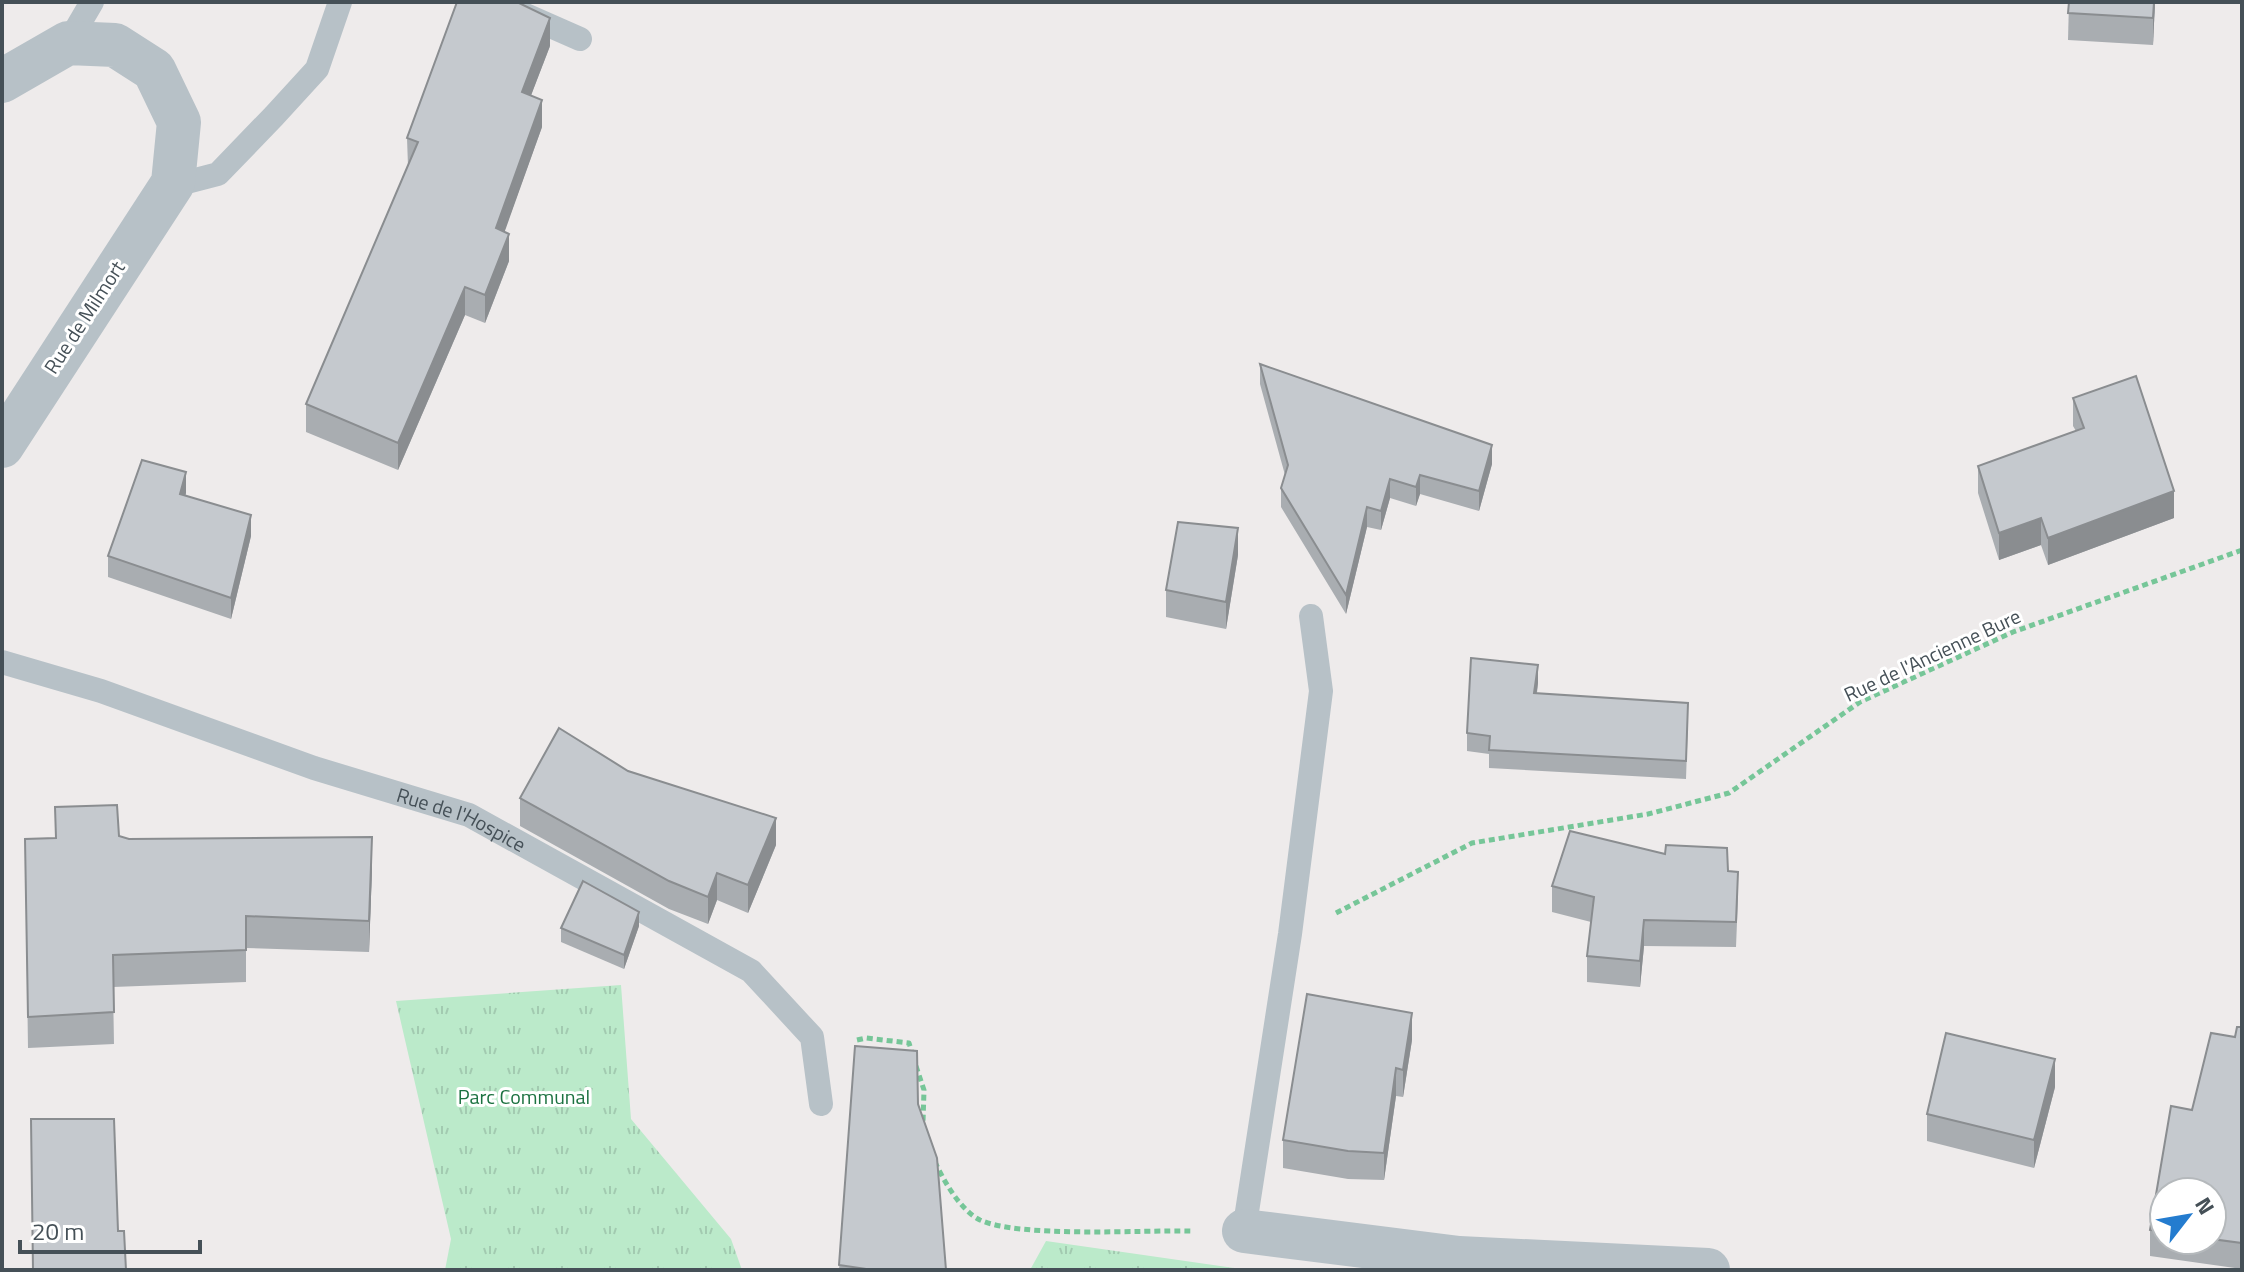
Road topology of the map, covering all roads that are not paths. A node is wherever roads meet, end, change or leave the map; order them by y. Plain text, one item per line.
1 (92, 2) edge
2 (340, 2) edge
3 (496, 2) edge
4 (580, 39) dead end
5 (68, 43) junction
6 (2, 81) edge
7 (168, 187) junction
8 (2, 446) edge
9 (1311, 616) dead end
10 (2, 662) edge
11 (821, 1104) dead end
12 (1244, 1231) joint
13 (1708, 1270) edge

1 - 5 lane
2 - 7 lane
3 - 4 lane
5 - 6 street
5 - 7 street, Rue de Milmort
7 - 8 street, Rue de Milmort
9 - 12 lane
10 - 11 lane, Rue de l'Hospice
12 - 13 street

